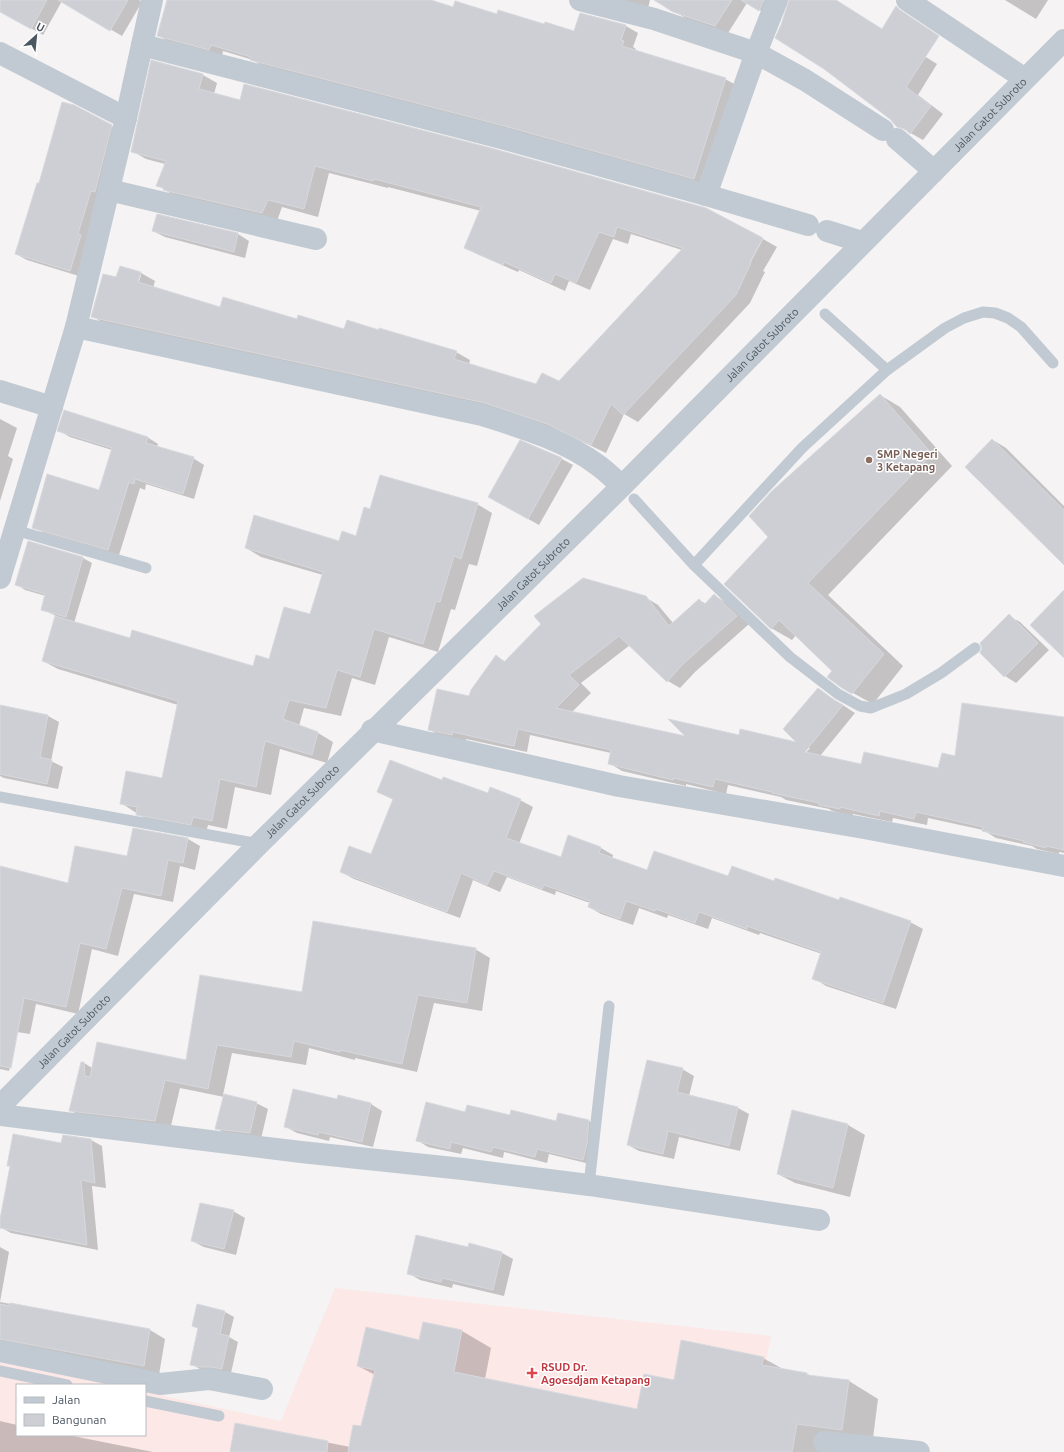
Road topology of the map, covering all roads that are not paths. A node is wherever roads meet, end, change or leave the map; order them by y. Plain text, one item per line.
1 (152, 0) edge
2 (580, 0) edge
3 (777, 0) edge
4 (906, 0) edge
5 (1064, 40) edge
6 (142, 45) junction
7 (0, 53) edge
8 (756, 53) junction
9 (1025, 79) junction
10 (126, 118) junction
11 (934, 171) junction
12 (109, 190) junction
13 (706, 195) junction
14 (316, 239) dead end
15 (862, 242) junction
16 (825, 314) dead end
17 (76, 327) junction
18 (1053, 363) dead end
19 (887, 370) junction
20 (0, 391) edge
21 (52, 407) junction
22 (627, 491) junction
23 (15, 530) junction
24 (694, 565) junction
25 (146, 568) dead end
26 (0, 578) edge
27 (975, 648) dead end
28 (372, 730) junction
29 (0, 796) edge
30 (259, 844) junction
31 (1064, 866) edge
32 (609, 1006) dead end
33 (0, 1106) edge
34 (0, 1115) edge
35 (589, 1185) junction
36 (819, 1220) dead end
37 (0, 1351) edge
38 (0, 1371) edge
39 (62, 1384) edge
40 (262, 1389) dead end
41 (146, 1401) edge
42 (219, 1416) dead end
43 (824, 1442) dead end
44 (918, 1452) edge

1 - 6 street
2 - 8 street
3 - 8 street
4 - 9 street
5 - 9 street, Jalan Gatot Subroto
6 - 10 street
6 - 13 street
7 - 10 street
8 - 11 street
8 - 13 street
9 - 11 street, Jalan Gatot Subroto
10 - 12 street
11 - 15 street, Jalan Gatot Subroto
12 - 14 street
12 - 17 street
13 - 15 street
15 - 22 street, Jalan Gatot Subroto
16 - 19 lane
17 - 21 street
17 - 22 street
18 - 19 lane
19 - 24 lane
20 - 21 street
21 - 23 street
22 - 24 lane
22 - 28 street, Jalan Gatot Subroto
23 - 25 lane
23 - 26 street
24 - 27 lane
28 - 30 street, Jalan Gatot Subroto
28 - 31 street
29 - 30 lane
30 - 33 street, Jalan Gatot Subroto
32 - 35 lane
34 - 35 street
35 - 36 street
37 - 40 street
38 - 39 lane
41 - 42 lane
43 - 44 street

